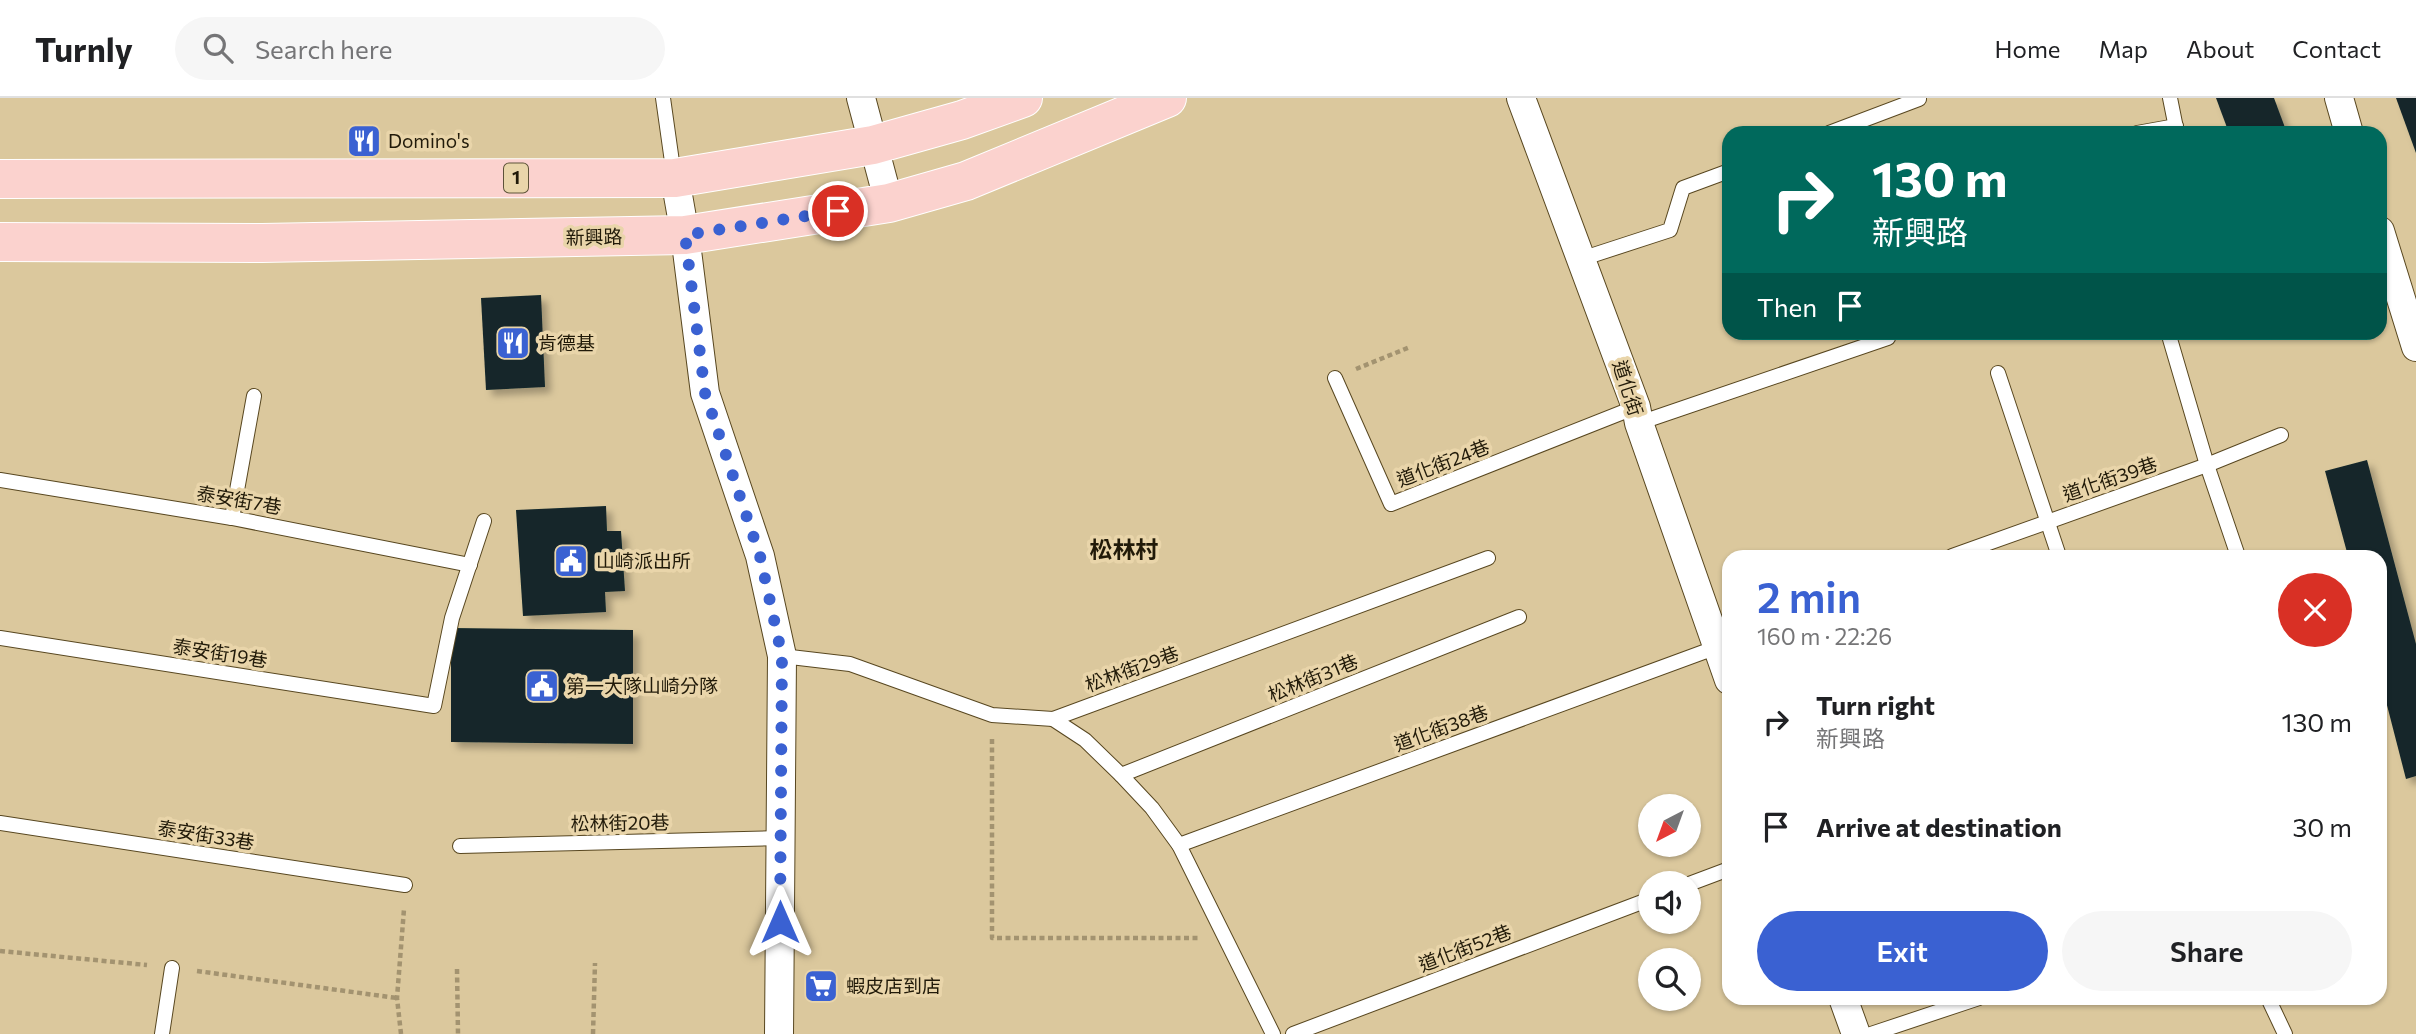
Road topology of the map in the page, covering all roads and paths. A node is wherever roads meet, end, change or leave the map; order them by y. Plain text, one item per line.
1 (663, 98) edge
2 (861, 98) edge
3 (1023, 98) edge
4 (1167, 98) edge
5 (1521, 98) edge
6 (2170, 98) edge
7 (2339, 98) edge
8 (1919, 99) edge
9 (1848, 126) edge
10 (2175, 126) edge
11 (2347, 126) edge
12 (873, 145) junction
13 (1722, 174) edge
14 (675, 178) junction
15 (0, 180) edge
16 (888, 203) junction
17 (685, 235) junction
18 (0, 242) edge
19 (2387, 254) edge
20 (1581, 259) junction
21 (1882, 340) edge
22 (2170, 340) edge
23 (1410, 346) dead end
24 (2416, 347) edge
25 (1998, 373) dead end
26 (1335, 378) joint
27 (254, 396) dead end
28 (1638, 415) junction
29 (2281, 435) dead end
30 (2207, 465) junction
31 (0, 480) edge
32 (232, 518) junction
33 (484, 521) dead end
34 (2048, 521) junction
35 (1968, 550) edge
36 (2057, 550) edge
37 (2236, 550) edge
38 (1488, 558) dead end
39 (470, 565) junction
40 (1519, 617) dead end
41 (0, 638) edge
42 (1722, 642) edge
43 (1722, 645) edge
44 (782, 656) junction
45 (992, 715) junction
46 (1053, 719) junction
47 (1121, 775) junction
48 (0, 823) edge
49 (780, 838) junction
50 (1179, 845) junction
51 (460, 846) dead end
52 (1722, 872) edge
53 (1701, 880) edge
54 (405, 885) joint
55 (1638, 904) edge
56 (1223, 938) junction
57 (595, 963) dead end
58 (172, 968) dead end
59 (457, 969) dead end
60 (1846, 1005) edge
61 (1958, 1005) edge
62 (2271, 1005) edge
63 (162, 1034) edge
64 (401, 1034) edge
65 (458, 1034) edge
66 (593, 1034) edge
67 (779, 1034) edge
68 (1273, 1034) edge
69 (1293, 1034) edge
70 (1856, 1034) edge
71 (1871, 1034) edge
72 (2285, 1034) edge

1 - 14 lane
2 - 12 street
3 - 12 main road, 1
4 - 16 main road, 新興路
5 - 20 street, 道化街
6 - 10 lane
7 - 11 street
8 - 9 lane
12 - 14 main road, 1
12 - 16 street
13 - 20 lane
14 - 15 main road, 1
14 - 17 street
16 - 17 main road, 新興路
17 - 18 main road, 新興路
17 - 44 street
19 - 24 street
20 - 28 street, 道化街
21 - 28 lane
22 - 30 lane
23 - 26 path
25 - 34 lane
26 - 28 lane, 道化街24巷
27 - 32 lane
28 - 42 street, 道化街
29 - 30 lane, 道化街39巷
30 - 34 lane, 道化街39巷
30 - 37 lane
31 - 32 lane, 泰安街7巷
32 - 39 lane, 泰安街7巷
33 - 39 lane
34 - 35 lane, 道化街39巷
34 - 36 lane
38 - 46 lane, 松林街29巷
39 - 41 lane, 泰安街19巷
40 - 47 lane, 松林街31巷
43 - 50 lane, 道化街38巷
44 - 45 lane, 松林街29巷
44 - 49 street
45 - 46 lane, 松林街29巷
45 - 56 path
46 - 47 lane
47 - 50 lane
48 - 54 lane, 泰安街33巷
49 - 51 lane, 松林街20巷
49 - 67 street
50 - 56 lane
52 - 53 lane
54 - 64 path
55 - 69 lane, 道化街52巷
56 - 68 lane
57 - 66 path
58 - 63 lane
59 - 65 path
60 - 70 street
61 - 71 lane
62 - 72 lane

